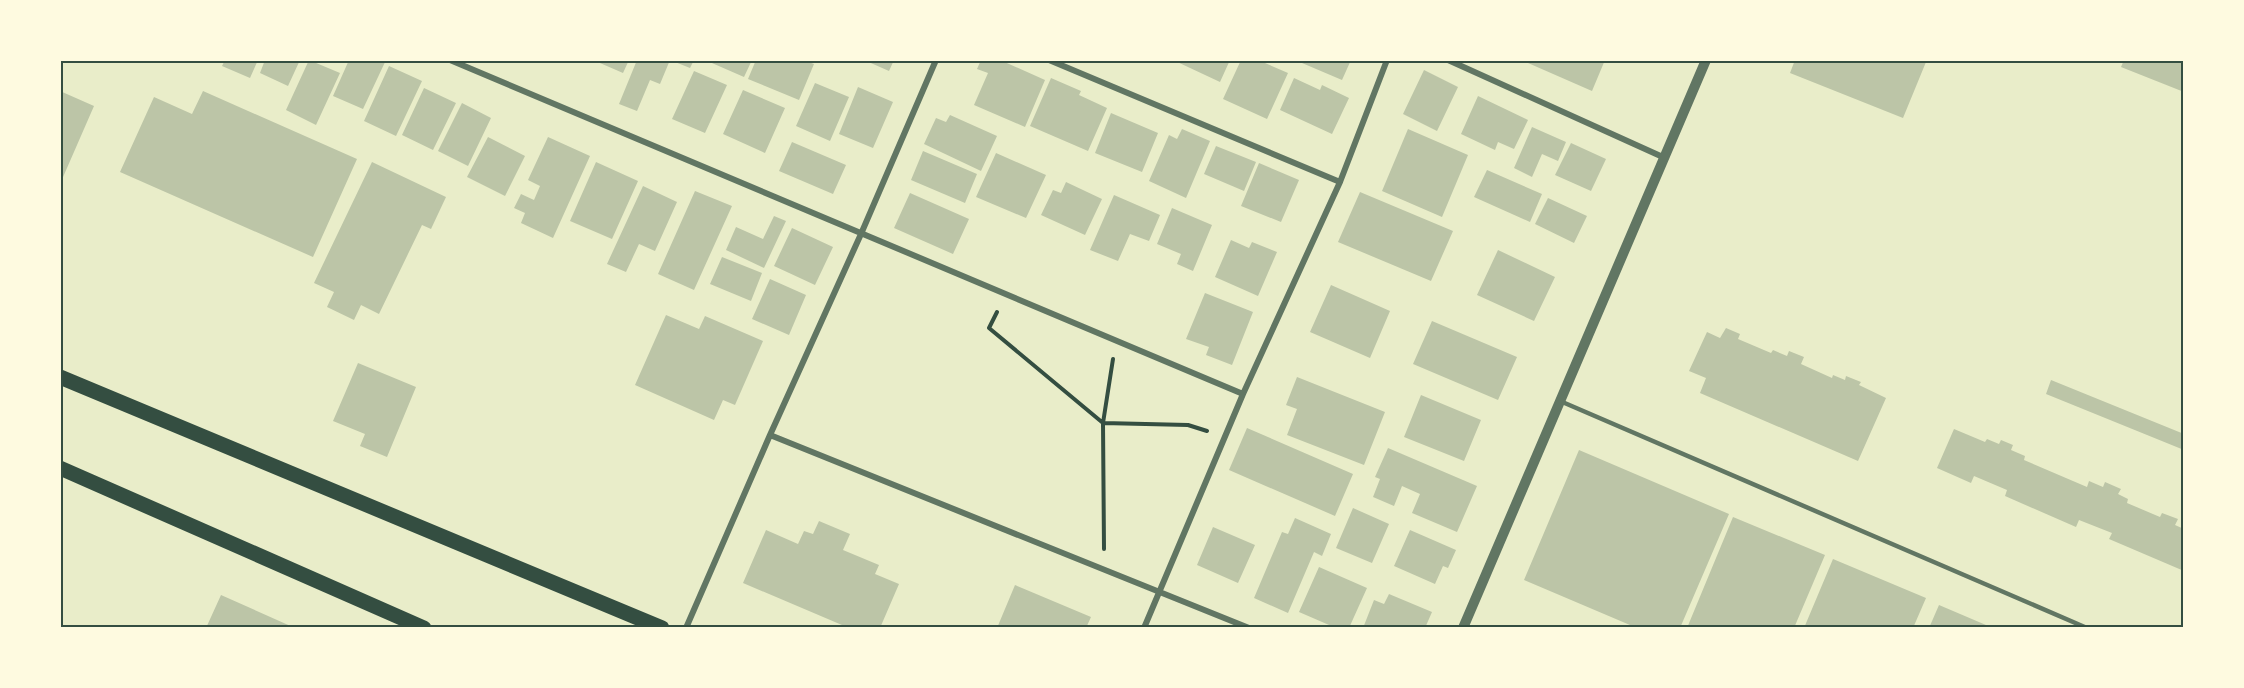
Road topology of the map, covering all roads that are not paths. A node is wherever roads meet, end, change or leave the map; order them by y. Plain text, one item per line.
1 (450, 60) edge
2 (936, 60) edge
3 (1049, 60) edge
4 (1387, 60) edge
5 (1449, 60) edge
6 (1706, 60) edge
7 (1665, 158) junction
8 (1340, 182) junction
9 (861, 234) junction
10 (60, 377) edge
11 (1243, 394) junction
12 (1560, 401) junction
13 (770, 435) junction
14 (60, 468) edge
15 (1159, 591) junction
16 (424, 628) edge
17 (662, 628) edge
18 (686, 628) edge
19 (1144, 628) edge
20 (1249, 628) edge
21 (1463, 628) edge
22 (2087, 628) edge

1 - 9 street
2 - 9 street
3 - 8 street
4 - 8 street
5 - 7 street
6 - 7 street
7 - 12 street
8 - 11 street
9 - 11 street
9 - 13 street
10 - 17 main road
11 - 15 street
12 - 21 street
12 - 22 lane
13 - 15 street
13 - 18 street
14 - 16 main road
15 - 19 street
15 - 20 street

